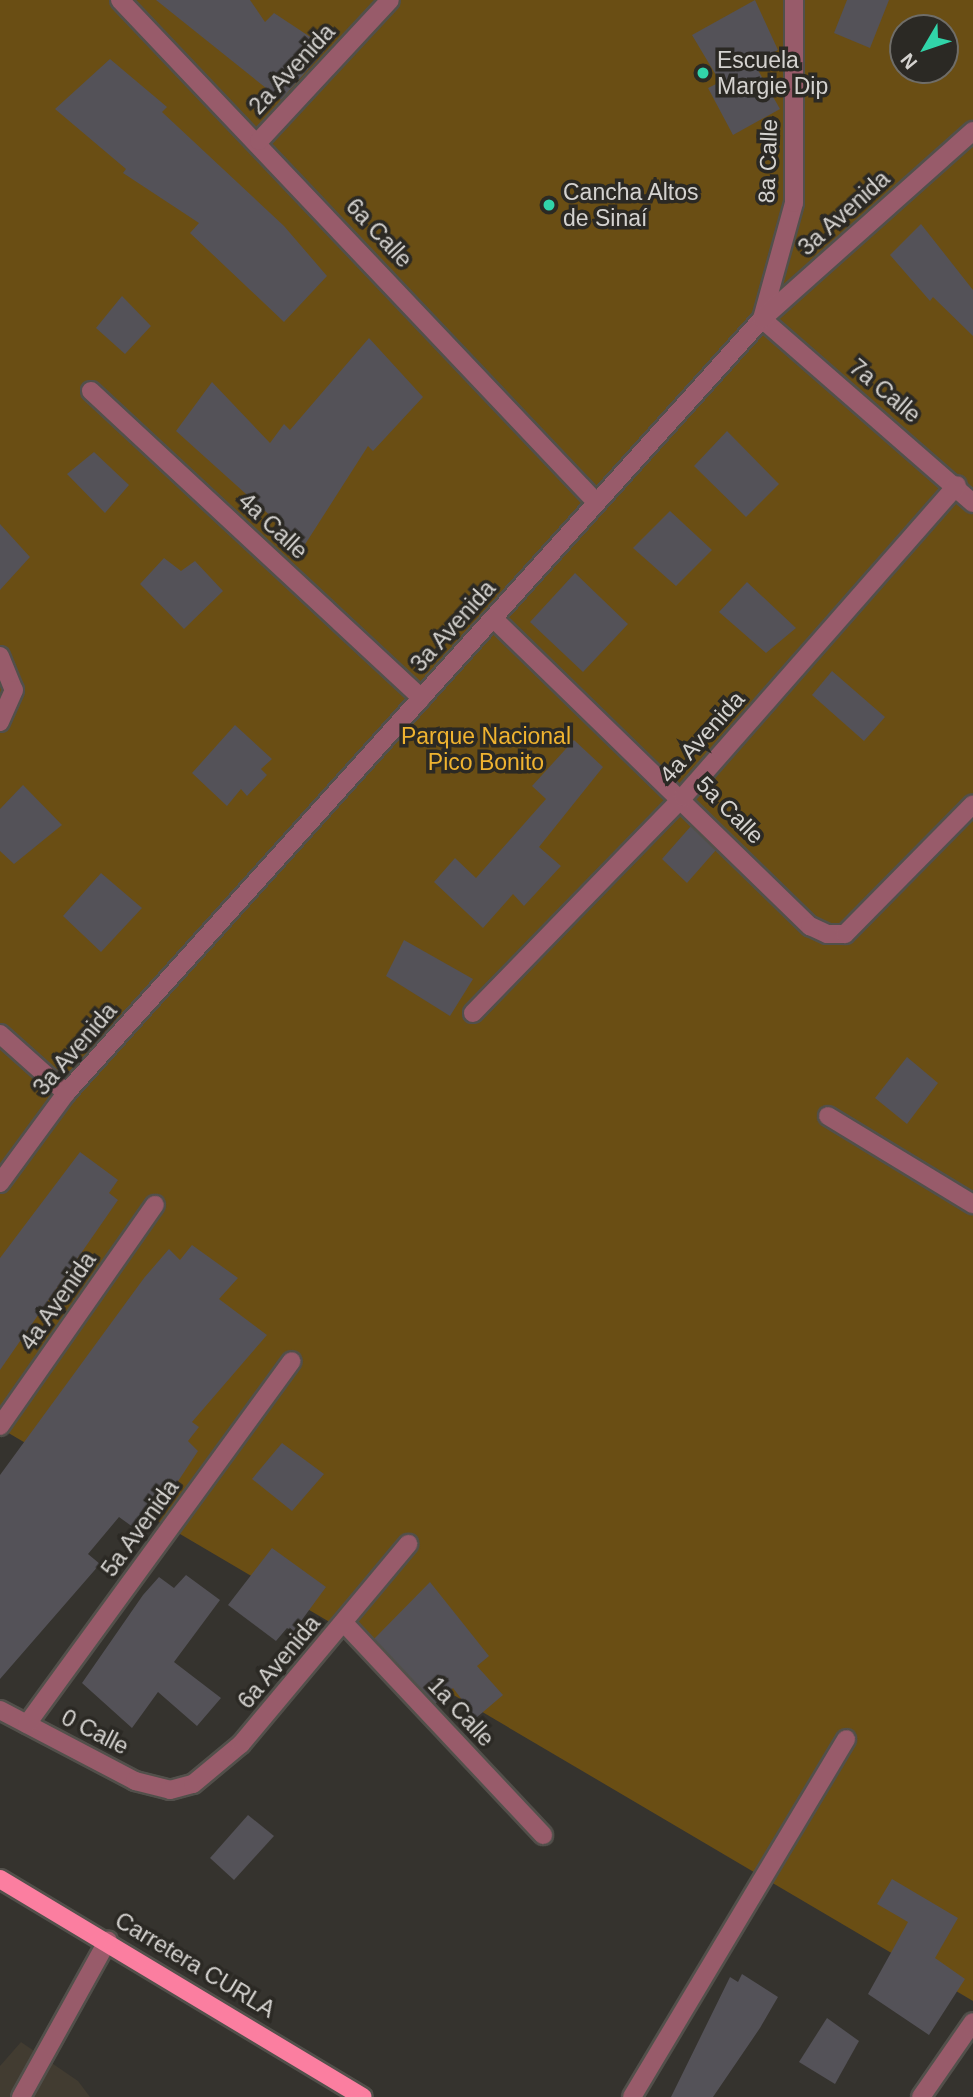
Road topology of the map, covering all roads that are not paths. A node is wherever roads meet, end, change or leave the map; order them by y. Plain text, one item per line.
1 (120, 0) edge
2 (390, 0) edge
3 (794, 0) edge
4 (973, 131) edge
5 (260, 141) junction
6 (762, 319) junction
7 (91, 391) dead end
8 (957, 485) junction
9 (597, 503) junction
10 (973, 503) edge
11 (494, 619) junction
12 (0, 656) edge
13 (421, 698) junction
14 (5, 715) edge
15 (683, 797) junction
16 (973, 804) edge
17 (473, 1013) dead end
18 (0, 1034) edge
19 (66, 1093) junction
20 (828, 1116) dead end
21 (0, 1183) edge
22 (155, 1205) dead end
23 (973, 1205) edge
24 (292, 1361) dead end
25 (0, 1426) edge
26 (408, 1544) dead end
27 (344, 1623) junction
28 (0, 1710) edge
29 (27, 1724) junction
30 (846, 1739) dead end
31 (170, 1790) joint
32 (543, 1835) dead end
33 (0, 1879) edge
34 (108, 1940) junction
35 (973, 2022) edge
36 (21, 2097) edge
37 (363, 2097) edge
38 (632, 2097) edge
39 (921, 2097) edge

1 - 5 street, 6a Calle
2 - 5 street, 2a Avenida
3 - 6 street, 8a Calle
4 - 6 street, 3a Avenida
5 - 9 street, 6a Calle
6 - 8 street, 7a Calle
6 - 9 street, 3a Avenida
7 - 13 street, 4a Calle
8 - 10 street, 7a Calle
8 - 15 street, 4a Avenida
9 - 11 street, 3a Avenida
11 - 13 street, 3a Avenida
11 - 15 street, 5a Calle
12 - 14 street
13 - 19 street, 3a Avenida
15 - 16 street, 5a Calle
15 - 17 street, 4a Avenida
18 - 19 street
19 - 21 street, 3a Avenida
20 - 23 street
22 - 25 street, 4a Avenida
24 - 29 street, 5a Avenida
26 - 27 street, 6a Avenida
27 - 31 street, 6a Avenida
27 - 32 street, 1a Calle
28 - 29 street, 0 Calle
29 - 31 street, 0 Calle
30 - 38 street
33 - 34 main road, Carretera CURLA
34 - 36 street
34 - 37 main road, Carretera CURLA
35 - 39 street

